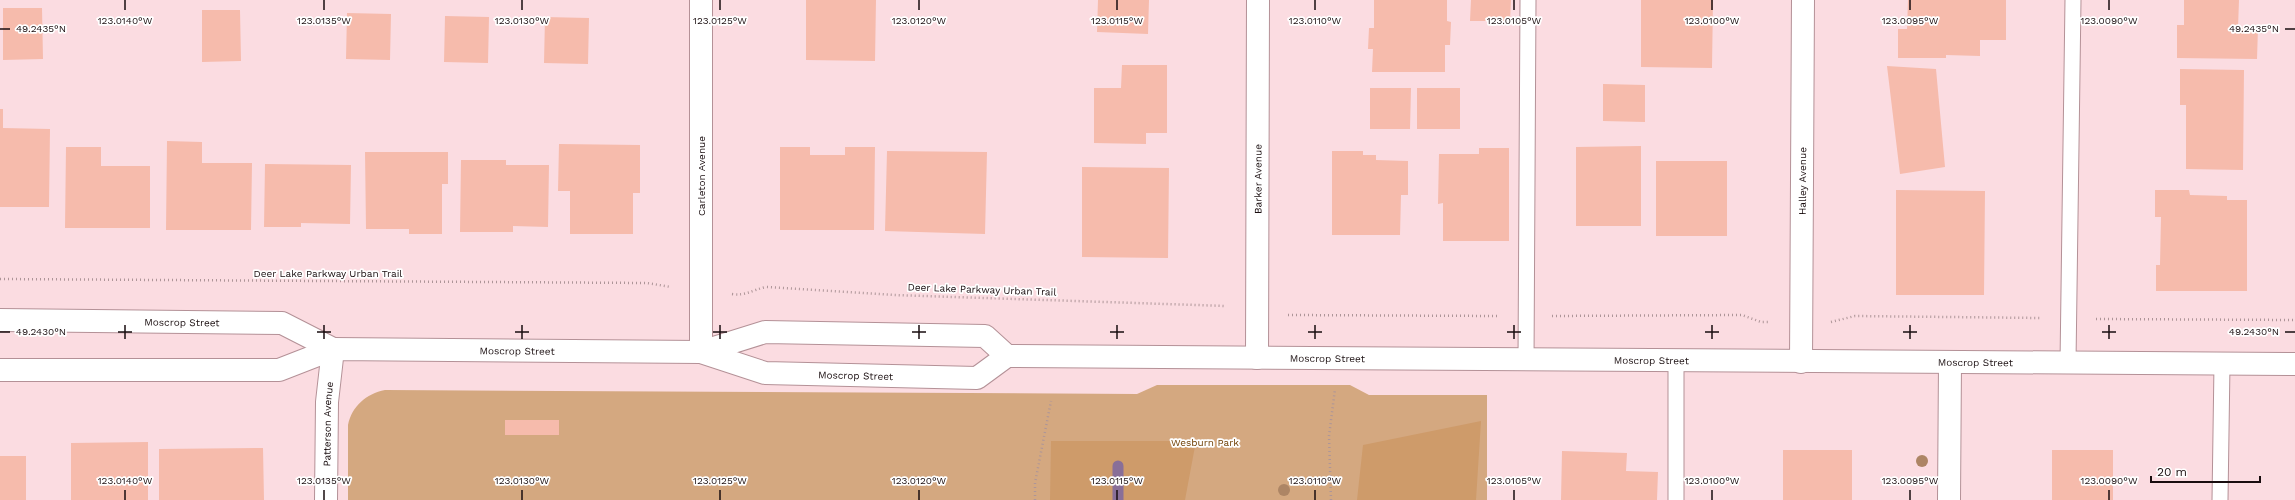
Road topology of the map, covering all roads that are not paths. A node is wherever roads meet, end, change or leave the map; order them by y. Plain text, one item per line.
1 (701, 0) edge
2 (1258, 0) edge
3 (1528, 0) edge
4 (1802, 0) edge
5 (2073, 0) edge
6 (0, 320) edge
7 (332, 349) junction
8 (701, 352) junction
9 (1007, 356) junction
10 (1257, 358) junction
11 (1526, 361) junction
12 (1676, 361) junction
13 (1801, 362) junction
14 (1950, 362) junction
15 (2068, 362) junction
16 (2222, 364) junction
17 (2295, 364) edge
18 (0, 370) edge
19 (326, 500) edge
20 (1676, 500) edge
21 (1949, 500) edge
22 (2220, 500) edge

1 - 8 street, Carleton Avenue
2 - 10 street, Barker Avenue
3 - 11 lane
4 - 13 street, Halley Avenue
5 - 15 lane
6 - 7 street, Moscrop Street
7 - 8 street, Moscrop Street
7 - 18 street, Moscrop Street
7 - 19 street, Patterson Avenue
8 - 9 street, Moscrop Street
8 - 9 street, Moscrop Street
9 - 10 street, Moscrop Street
10 - 11 street, Moscrop Street
11 - 12 street, Moscrop Street
12 - 13 street, Moscrop Street
12 - 20 lane
13 - 14 street, Moscrop Street
14 - 15 street, Moscrop Street
14 - 21 street
15 - 16 street, Moscrop Street
16 - 17 street, Moscrop Street
16 - 22 lane

